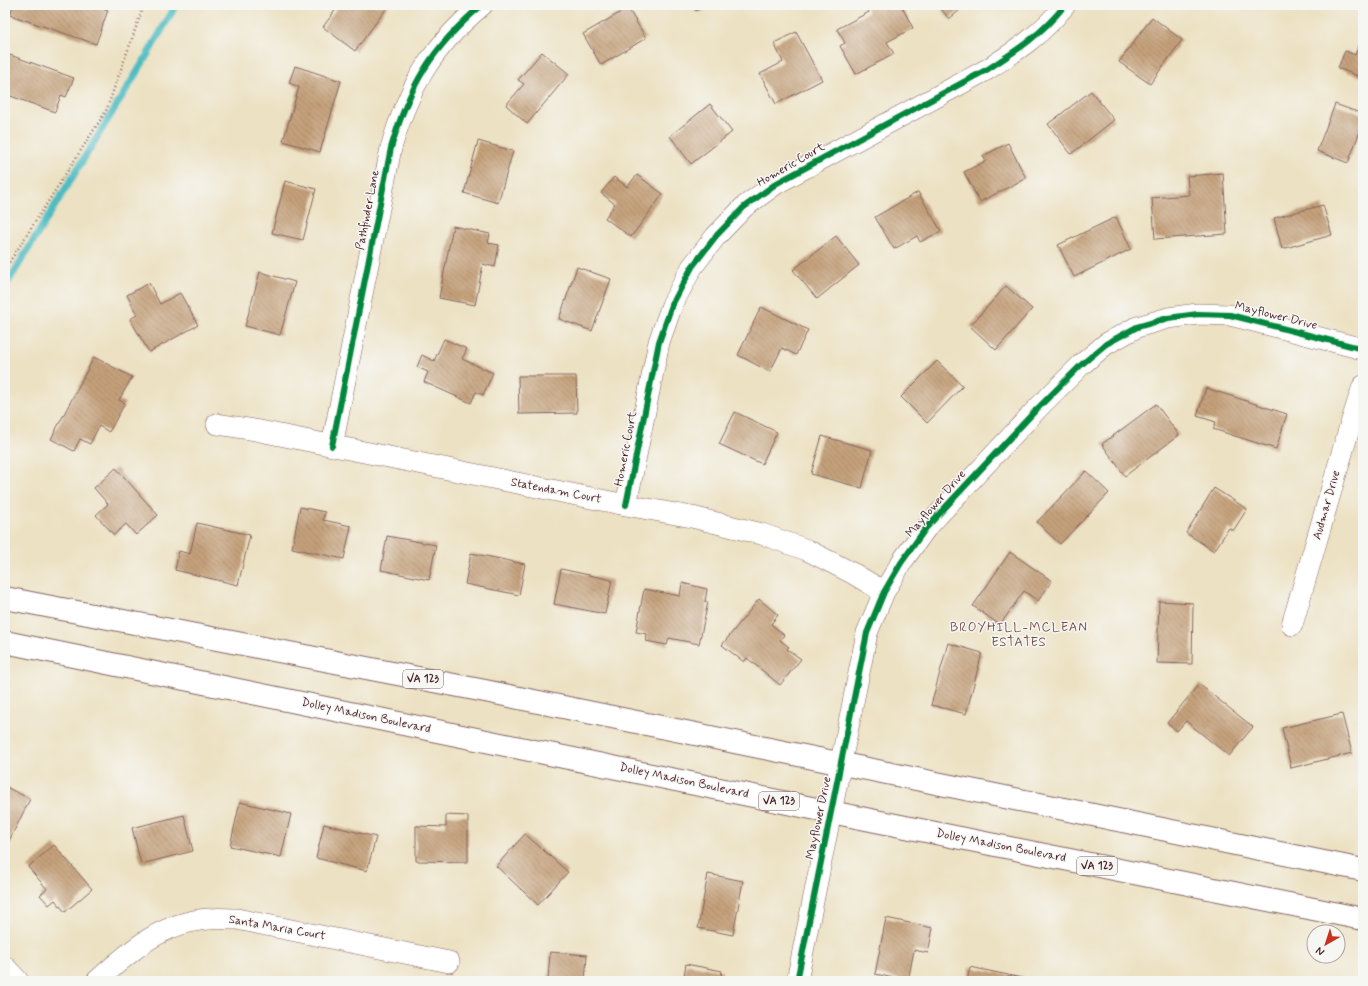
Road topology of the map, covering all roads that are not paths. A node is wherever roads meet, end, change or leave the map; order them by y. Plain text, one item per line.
1 (482, 5) edge
2 (1064, 5) edge
3 (1363, 349) edge
4 (1363, 386) edge
5 (217, 424) dead end
6 (332, 446) junction
7 (626, 505) junction
8 (884, 592) junction
9 (5, 598) edge
10 (1292, 625) dead end
11 (5, 642) edge
12 (841, 763) junction
13 (831, 812) junction
14 (1363, 870) edge
15 (1363, 919) edge
16 (449, 962) dead end
17 (5, 967) edge
18 (18, 981) edge
19 (97, 981) edge
20 (797, 981) edge

1 - 6 street, Pathfinder Lane
2 - 7 street, Homeric Court
3 - 8 street, Mayflower Drive
4 - 10 street, Audmar Drive
5 - 6 street, Statendam Court
6 - 7 street, Statendam Court
7 - 8 street, Statendam Court
8 - 12 street, Mayflower Drive
9 - 12 main road, VA 123
11 - 13 main road, Dolley Madison Boulevard / VA 123
12 - 13 street, Mayflower Drive
12 - 14 main road, VA 123
13 - 15 main road, Dolley Madison Boulevard / VA 123
13 - 20 street, Mayflower Drive
16 - 19 street, Santa Maria Court
17 - 18 street

